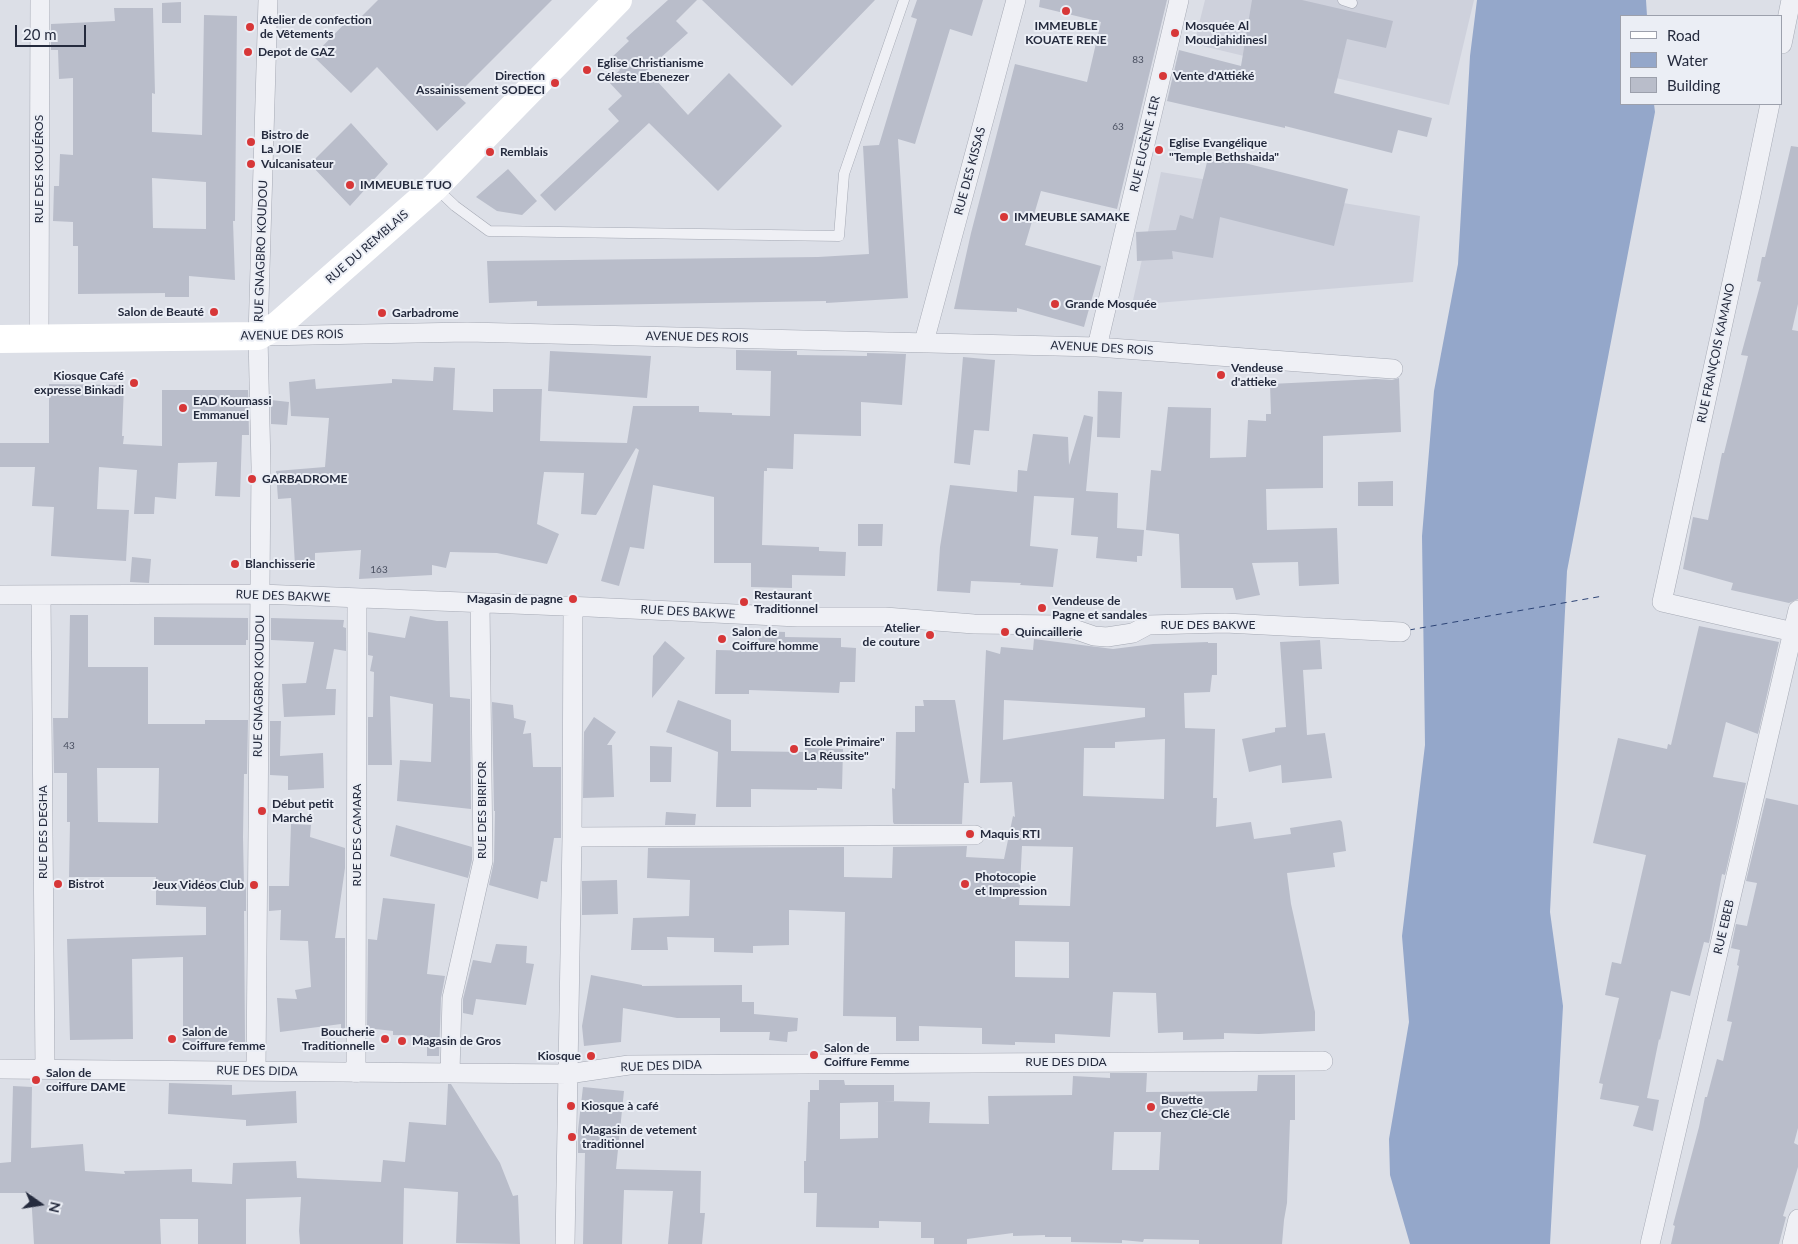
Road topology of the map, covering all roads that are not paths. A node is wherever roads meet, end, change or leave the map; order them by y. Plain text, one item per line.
1 (40, 0) edge
2 (268, 0) edge
3 (618, 0) edge
4 (904, 0) edge
5 (1016, 0) edge
6 (1179, 0) edge
7 (1790, 0) edge
8 (1783, 38) edge
9 (1770, 105) edge
10 (435, 187) junction
11 (258, 336) junction
12 (39, 338) junction
13 (0, 339) edge
14 (924, 342) junction
15 (1097, 347) junction
16 (1393, 370) dead end
17 (260, 594) junction
18 (41, 595) junction
19 (0, 596) edge
20 (357, 598) junction
21 (480, 603) junction
22 (573, 606) junction
23 (1798, 610) edge
24 (1401, 632) dead end
25 (1795, 632) edge
26 (975, 835) dead end
27 (572, 837) junction
28 (1323, 1061) dead end
29 (0, 1069) edge
30 (45, 1069) junction
31 (256, 1072) junction
32 (356, 1073) junction
33 (450, 1073) junction
34 (568, 1074) junction
35 (1798, 1219) edge
36 (566, 1244) edge
37 (1650, 1244) edge
38 (1792, 1244) edge

1 - 12 street, RUE DES KOUÉROS
2 - 11 street, RUE GNAGBRO KOUDOU
3 - 10 street, RUE DU REMBLAIS
4 - 10 lane
5 - 14 street, RUE DES KISSAS
6 - 15 street, RUE EUGÈNE 1ER
7 - 8 street
9 - 25 street, RUE FRANÇOIS KAMANO
10 - 11 street, RUE DU REMBLAIS
11 - 12 street, AVENUE DES ROIS
11 - 14 street, AVENUE DES ROIS
11 - 17 street, RUE GNAGBRO KOUDOU
12 - 13 street, AVENUE DES ROIS
14 - 15 street, AVENUE DES ROIS
15 - 16 street, AVENUE DES ROIS
17 - 18 street, RUE DES BAKWE
17 - 20 street, RUE DES BAKWE
17 - 31 street, RUE GNAGBRO KOUDOU
18 - 19 street, RUE DES BAKWE
18 - 30 street, RUE DES DEGHA
20 - 21 street, RUE DES BAKWE
20 - 32 street, RUE DES CAMARA
21 - 22 street, RUE DES BAKWE
21 - 33 street, RUE DES BIRIFOR
22 - 24 street, RUE DES BAKWE
22 - 27 street
23 - 25 street, RUE EBEB
25 - 37 street, RUE EBEB
26 - 27 street
27 - 34 street
28 - 34 street, RUE DES DIDA
29 - 30 street, RUE DES DIDA
30 - 31 street, RUE DES DIDA
31 - 32 street, RUE DES DIDA
32 - 33 street, RUE DES DIDA
33 - 34 street, RUE DES DIDA
34 - 36 street
35 - 38 street

